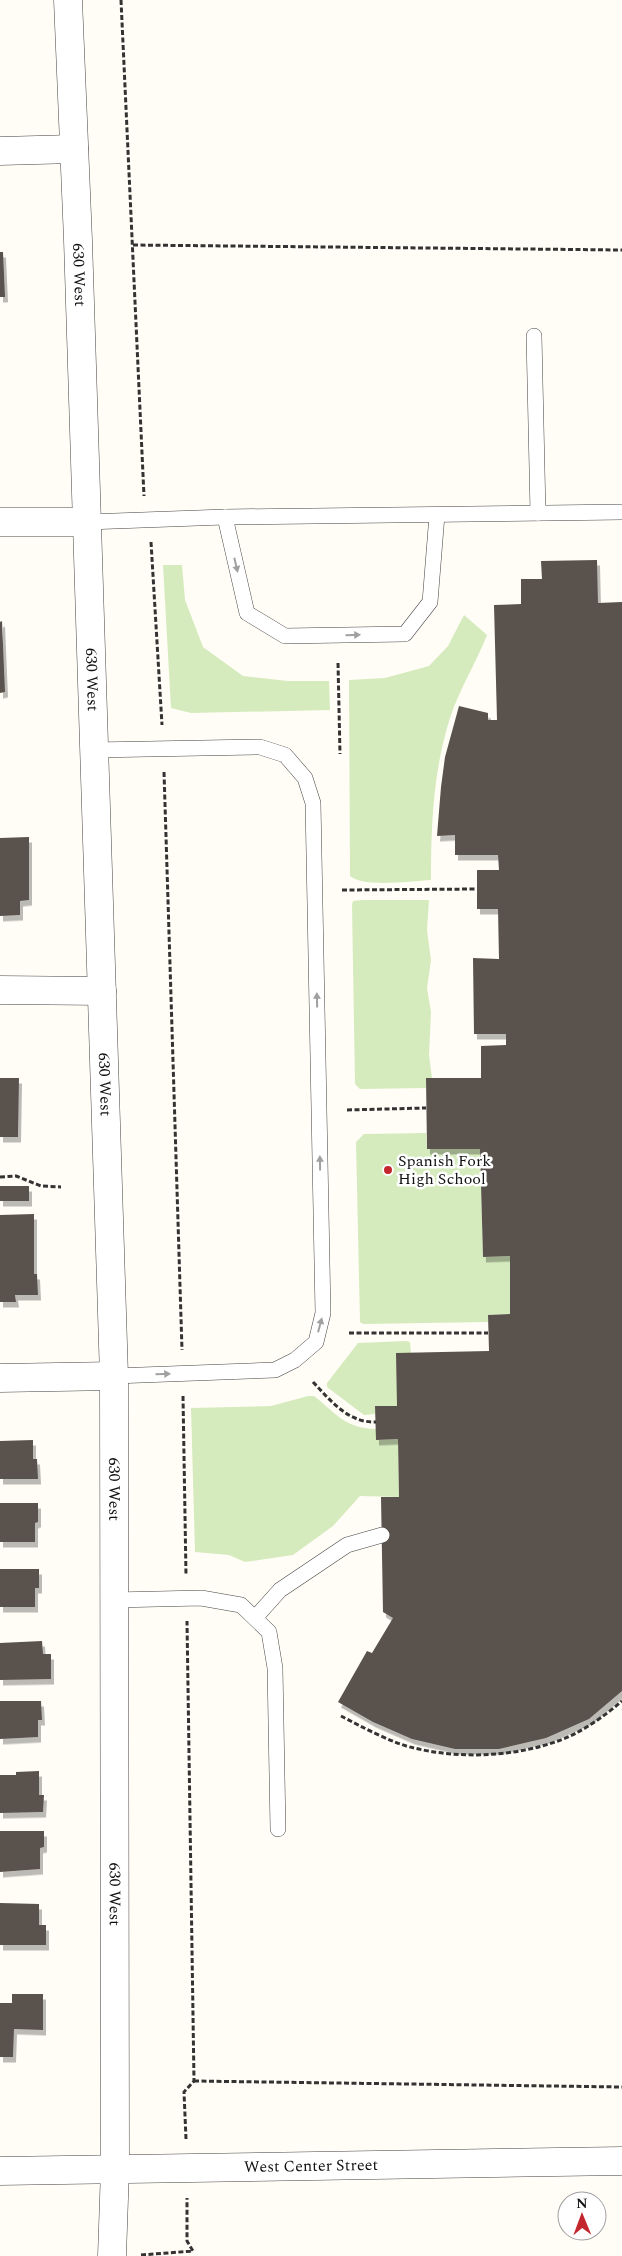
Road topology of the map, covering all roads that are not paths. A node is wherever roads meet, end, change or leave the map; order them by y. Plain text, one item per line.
1 (68, 0) edge
2 (74, 149) junction
3 (0, 151) edge
4 (534, 336) dead end
5 (622, 512) edge
6 (538, 513) junction
7 (437, 515) junction
8 (225, 517) junction
9 (0, 522) edge
10 (88, 522) junction
11 (94, 750) junction
12 (0, 990) edge
13 (102, 992) junction
14 (114, 1376) junction
15 (0, 1378) edge
16 (382, 1535) dead end
17 (114, 1600) junction
18 (255, 1618) junction
19 (278, 1828) dead end
20 (622, 2161) edge
21 (115, 2169) junction
22 (0, 2172) edge
23 (112, 2256) edge

1 - 2 street, 630 West
2 - 3 street
2 - 10 street, 630 West
4 - 6 lane
5 - 6 lane
6 - 7 lane
7 - 8 lane
8 -> 7 lane
8 - 10 lane
9 - 10 street
10 - 11 street, 630 West
11 - 13 street, 630 West
14 -> 11 lane
12 - 13 street
13 - 14 street, 630 West
14 - 15 street
14 - 17 street, 630 West
16 - 18 lane
17 - 18 lane
17 - 21 street, 630 West
18 - 19 lane
20 - 21 street, West Center Street
21 - 22 street, West Center Street
21 - 23 street, 630 West

